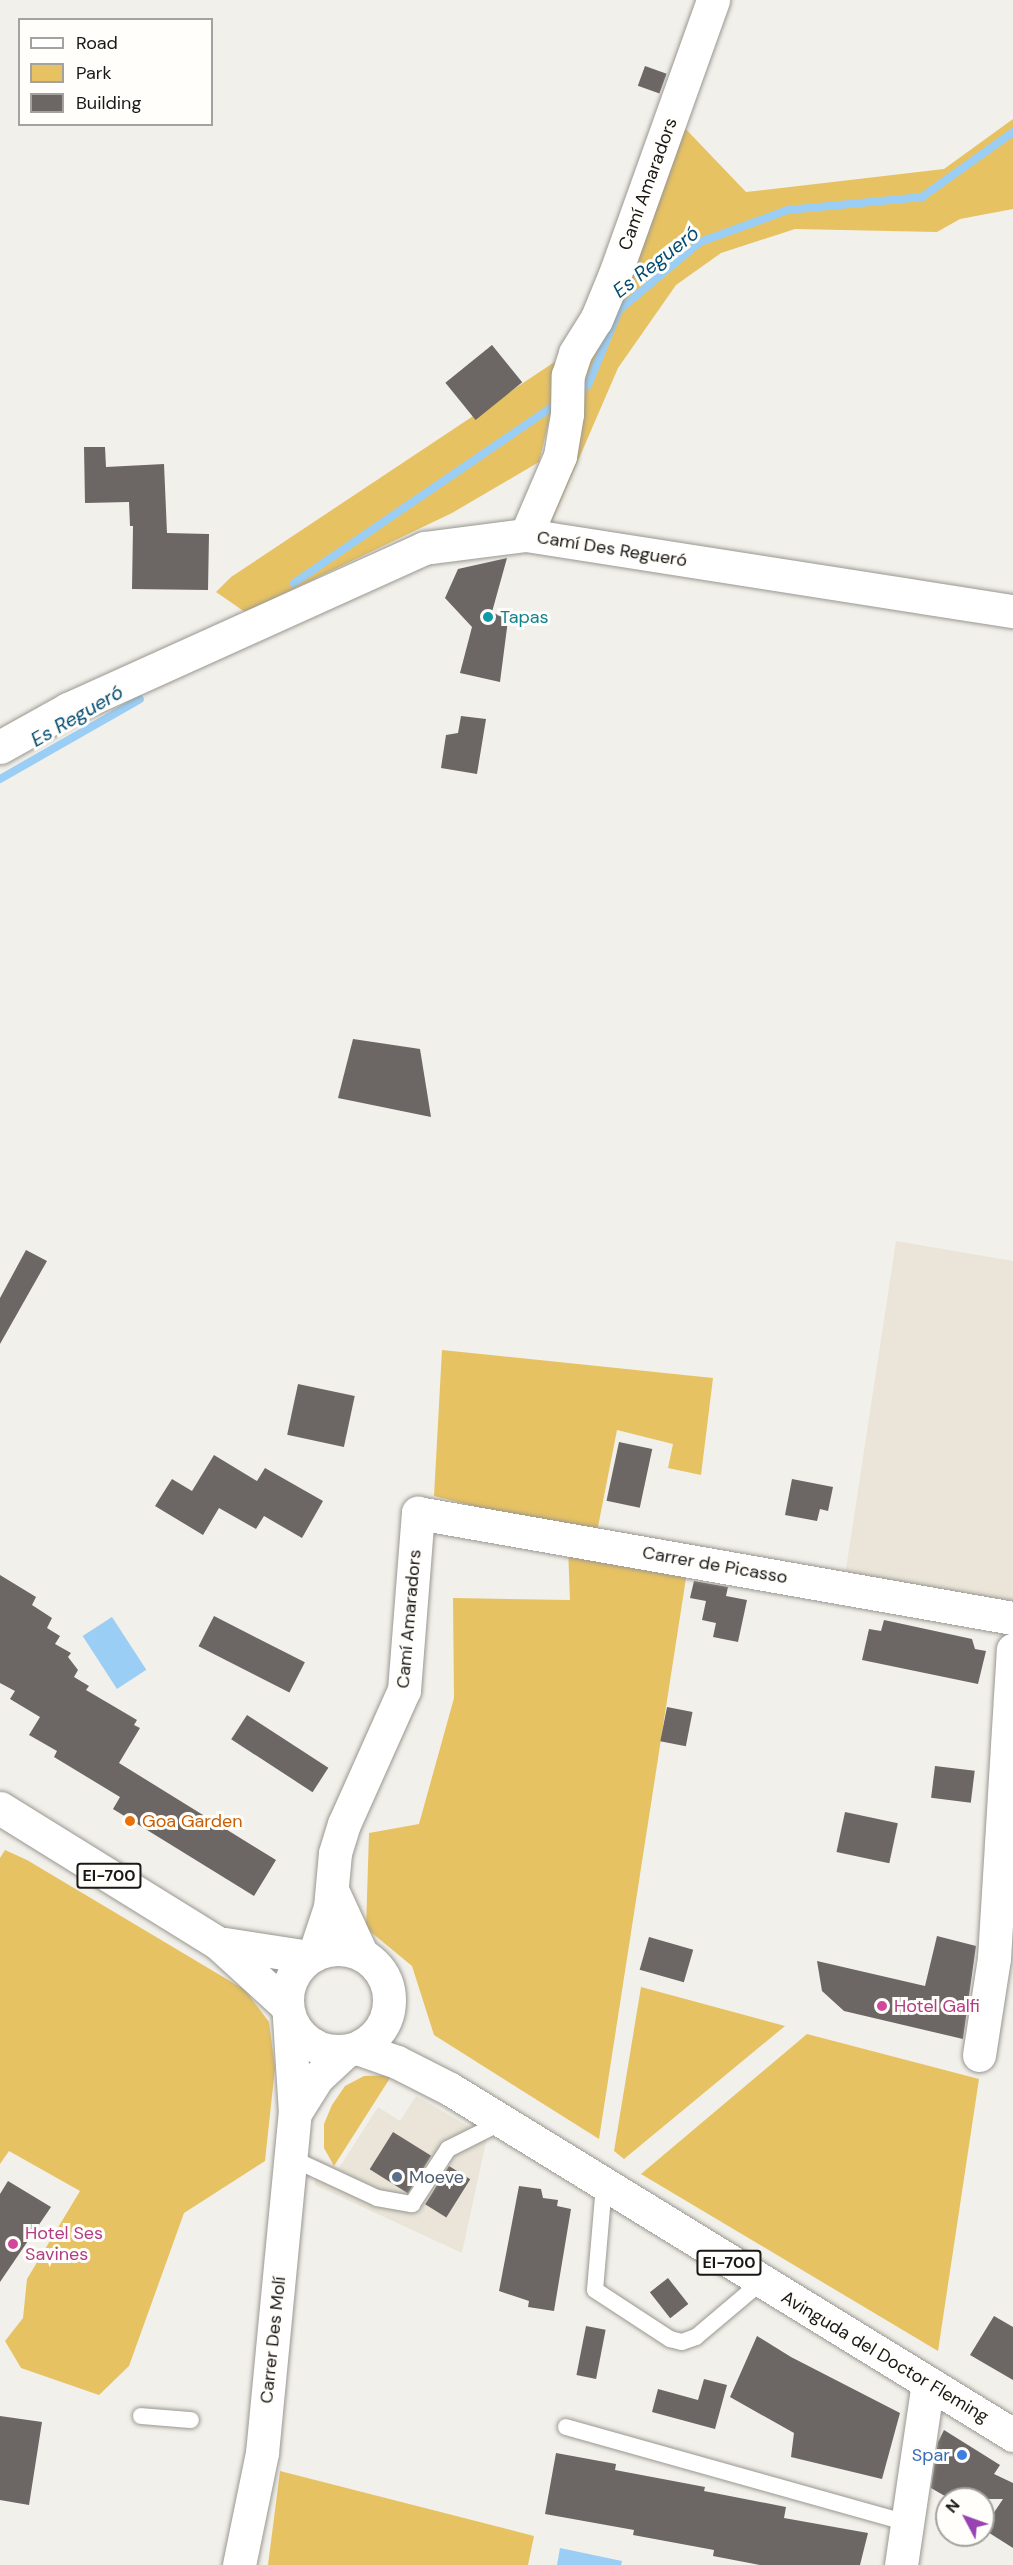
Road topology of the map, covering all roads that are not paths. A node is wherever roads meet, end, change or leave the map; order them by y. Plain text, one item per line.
1 (713, 0) edge
2 (526, 535) junction
3 (1013, 611) edge
4 (0, 747) edge
5 (418, 1513) joint
6 (1013, 1618) edge
7 (1013, 1650) edge
8 (0, 1808) edge
9 (332, 1890) junction
10 (218, 1943) junction
11 (362, 1953) junction
12 (311, 1956) junction
13 (288, 2011) junction
14 (387, 2017) junction
15 (351, 2049) junction
16 (979, 2055) dead end
17 (450, 2090) junction
18 (295, 2113) junction
19 (502, 2122) junction
20 (291, 2158) junction
21 (604, 2185) junction
22 (761, 2282) junction
23 (928, 2383) junction
24 (141, 2416) dead end
25 (191, 2420) dead end
26 (566, 2427) dead end
27 (1012, 2432) edge
28 (905, 2522) junction
29 (239, 2565) edge
30 (901, 2565) edge

1 - 2 street, Camí Amaradors
2 - 3 street, Camí Des Regueró
2 - 4 street, Camí Des Regueró
5 - 6 street, Carrer de Picasso
5 - 9 street, Camí Amaradors
7 - 16 street
8 - 10 street, Avinguda del Doctor Fleming / EI-700
9 - 11 street
9 - 12 street, Camí Amaradors
10 - 12 street, Avinguda del Doctor Fleming / EI-700
10 - 13 street, Avinguda del Doctor Fleming / EI-700
11 - 12 street, Avinguda del Doctor Fleming / EI-700
11 - 14 street
12 - 13 street
13 - 15 street, Avinguda del Doctor Fleming / EI-700
13 - 18 street, Carrer Des Molí
14 - 15 street
14 - 17 street, Avinguda del Doctor Fleming / EI-700
15 - 17 street, Avinguda del Doctor Fleming / EI-700
15 - 18 street, Carrer Des Molí
17 - 19 street, Avinguda del Doctor Fleming / EI-700
18 - 20 street, Carrer Des Molí
19 - 20 lane
19 - 21 street, Avinguda del Doctor Fleming / EI-700
20 - 29 street, Carrer Des Molí
21 - 22 street, Avinguda del Doctor Fleming / EI-700
21 - 22 lane
22 - 23 street, Avinguda del Doctor Fleming / EI-700
23 - 27 street, Avinguda del Doctor Fleming / EI-700
23 - 28 street
24 - 25 lane
26 - 28 lane
28 - 30 street

